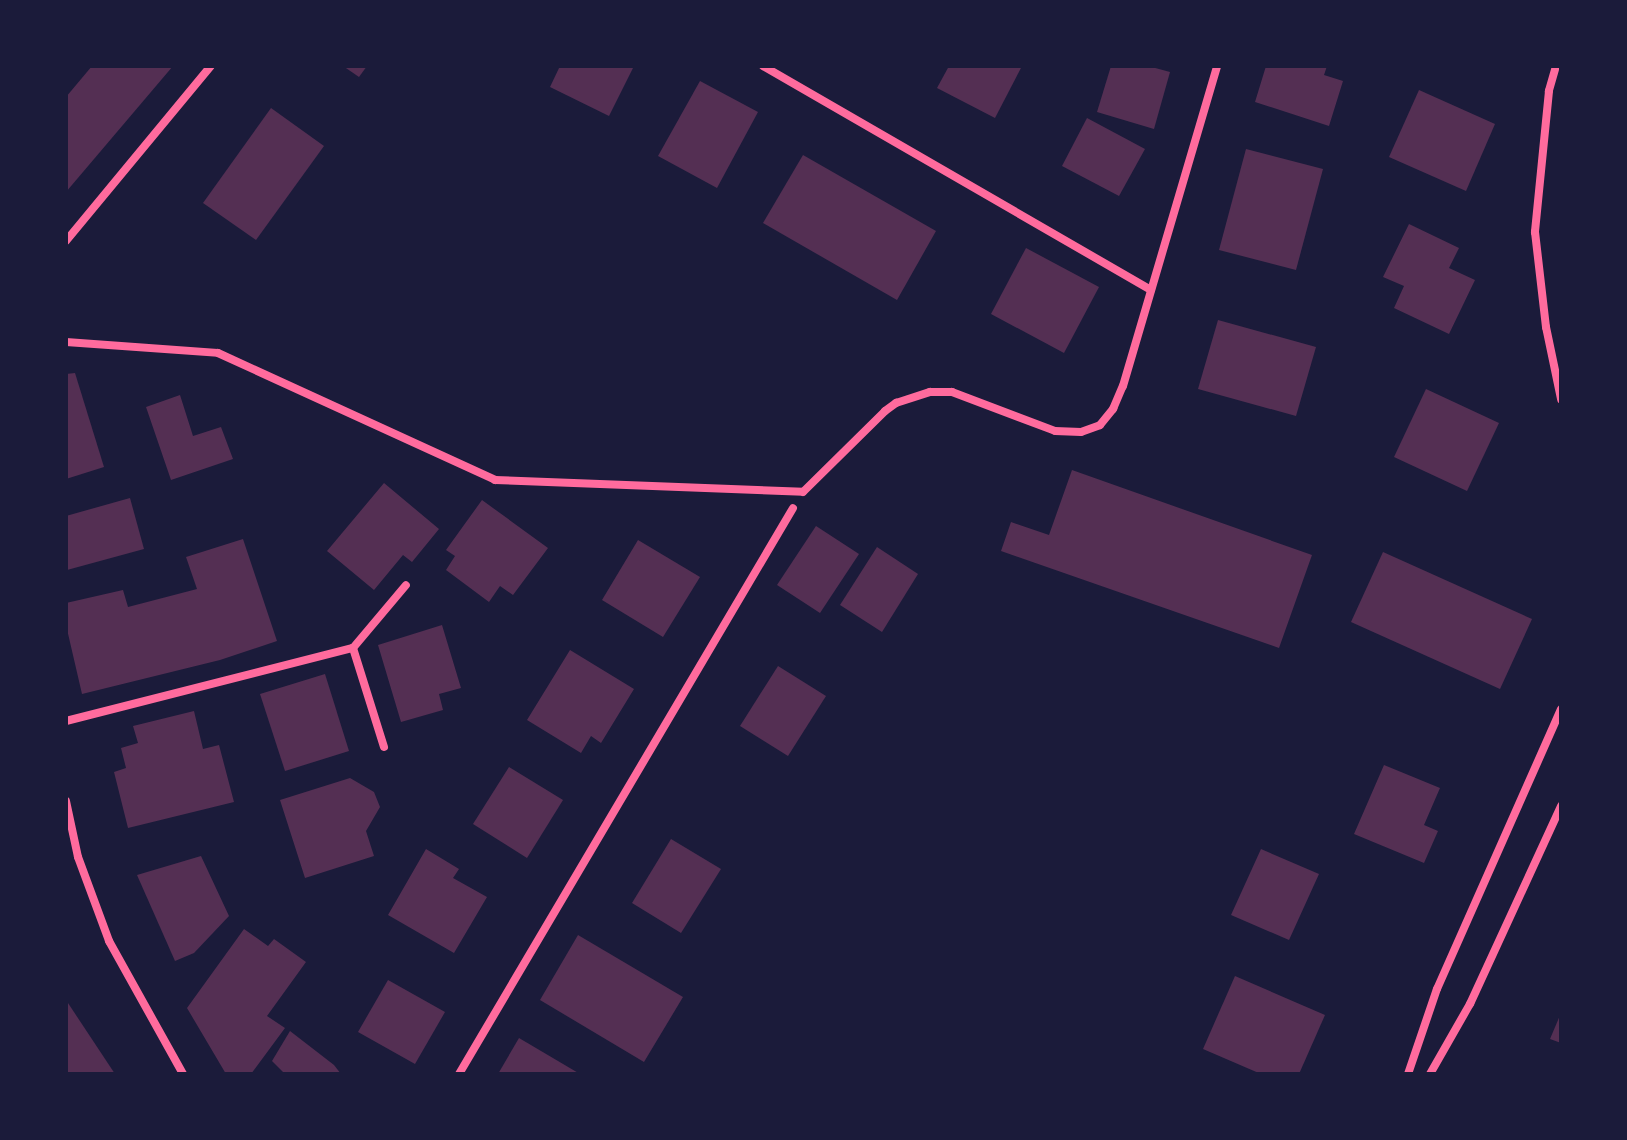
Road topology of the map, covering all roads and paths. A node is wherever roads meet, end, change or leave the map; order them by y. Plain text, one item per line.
1 (211, 66) edge
2 (763, 66) edge
3 (1217, 66) edge
4 (1556, 66) edge
5 (66, 241) edge
6 (1151, 290) junction
7 (66, 342) edge
8 (1561, 399) edge
9 (793, 508) dead end
10 (406, 585) dead end
11 (353, 648) junction
12 (1561, 709) edge
13 (66, 721) edge
14 (384, 747) dead end
15 (66, 801) edge
16 (1561, 806) edge
17 (183, 1074) edge
18 (459, 1074) edge
19 (1408, 1074) edge
20 (1430, 1074) edge

1 - 5 street
2 - 6 street
3 - 6 street
4 - 8 street
6 - 7 street
9 - 18 street
10 - 11 street
11 - 13 street
11 - 14 street
12 - 19 street
15 - 17 street
16 - 20 street

